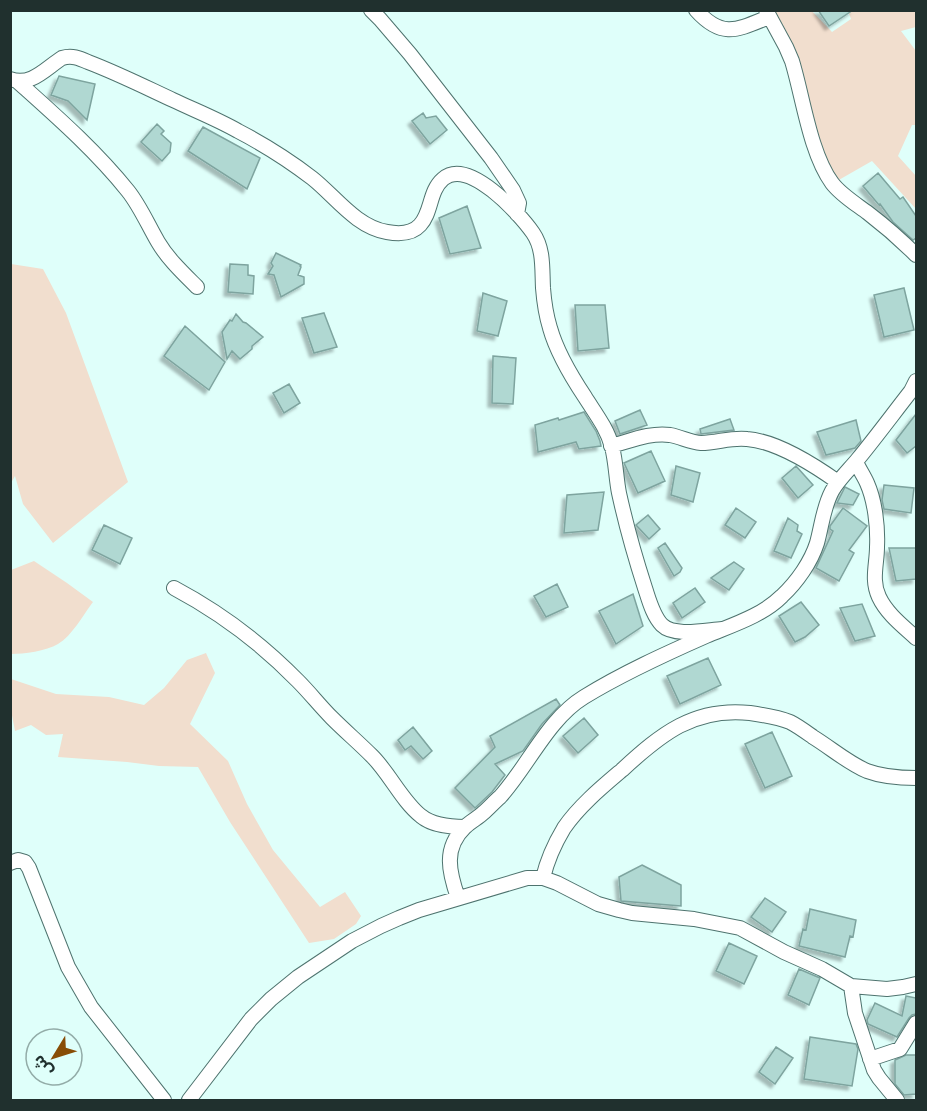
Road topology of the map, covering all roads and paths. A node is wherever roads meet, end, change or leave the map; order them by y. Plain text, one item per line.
1 (371, 10) edge
2 (696, 10) edge
3 (768, 14) edge
4 (14, 80) edge
5 (517, 214) junction
6 (916, 255) edge
7 (197, 287) dead end
8 (916, 381) edge
9 (611, 446) junction
10 (856, 462) junction
11 (838, 482) junction
12 (174, 588) dead end
13 (722, 629) junction
14 (916, 638) edge
15 (916, 778) edge
16 (465, 827) junction
17 (10, 863) edge
18 (543, 878) junction
19 (458, 898) junction
20 (916, 984) edge
21 (851, 987) junction
22 (916, 1023) edge
23 (870, 1059) junction
24 (164, 1101) edge
25 (189, 1101) edge
26 (897, 1101) edge

1 - 5 street
2 - 3 street
3 - 6 street
4 - 5 street
4 - 7 street
5 - 9 street
8 - 10 street
9 - 11 street
9 - 13 street
10 - 11 street
10 - 14 street
11 - 13 street
12 - 16 street
13 - 16 street
15 - 18 street
16 - 19 street
17 - 24 street
18 - 19 street
18 - 21 street
19 - 25 street
20 - 21 street
21 - 23 street
22 - 23 street
23 - 26 street

